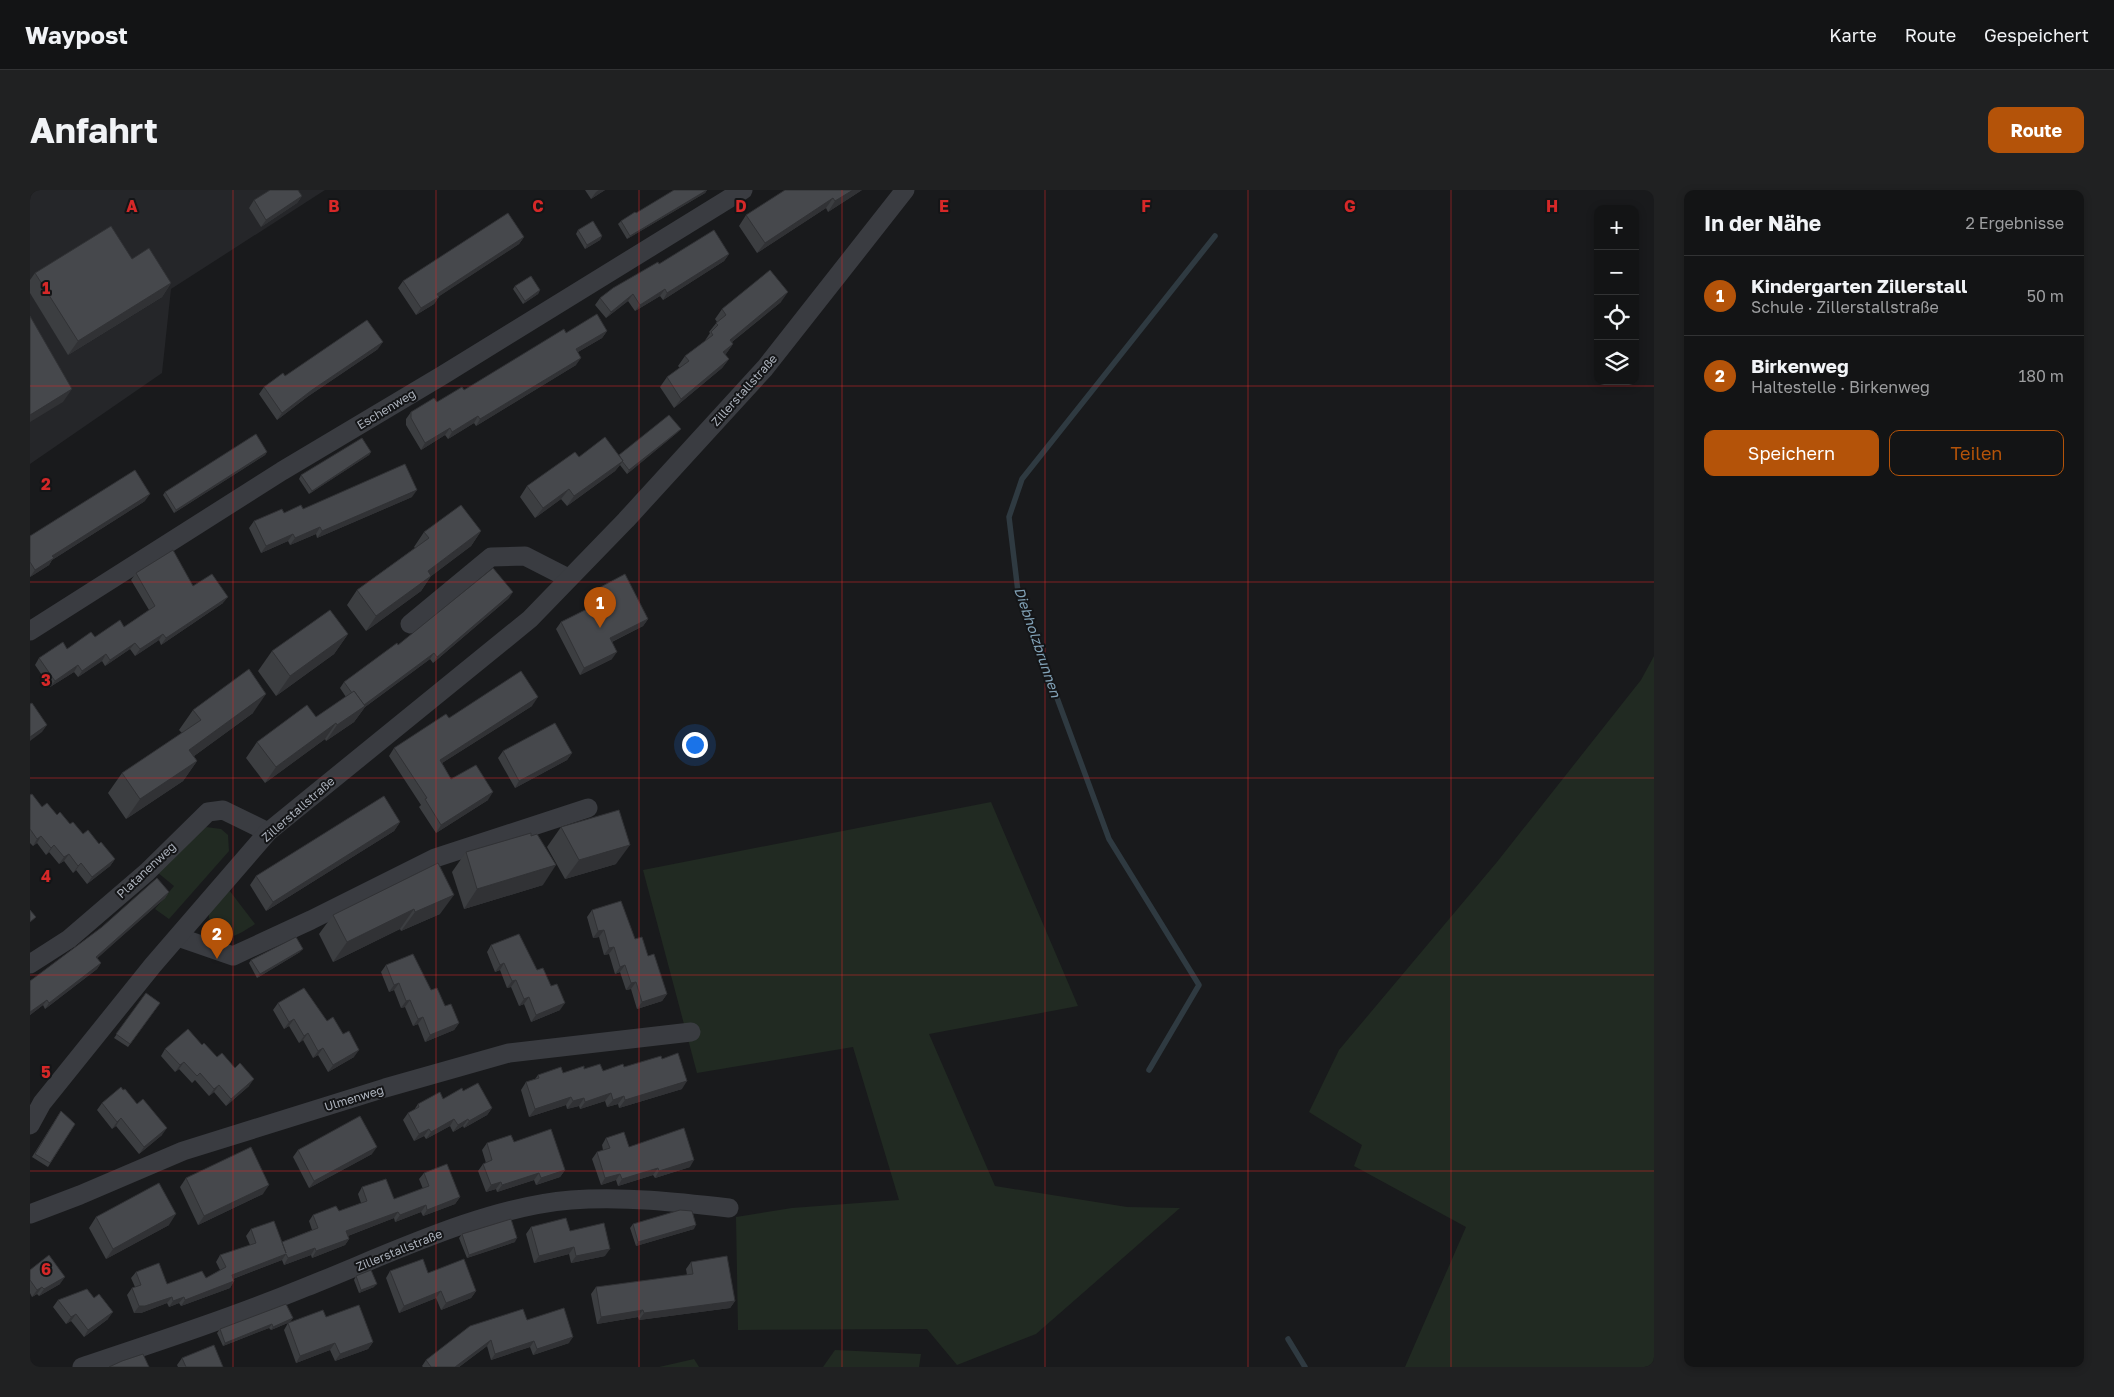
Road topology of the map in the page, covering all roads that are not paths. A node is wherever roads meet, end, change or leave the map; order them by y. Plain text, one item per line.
1 (744, 190) edge
2 (905, 190) edge
3 (568, 578) junction
4 (410, 624) dead end
5 (30, 631) edge
6 (588, 808) dead end
7 (268, 832) junction
8 (178, 937) junction
9 (30, 964) edge
10 (691, 1032) dead end
11 (30, 1125) edge
12 (729, 1208) dead end
13 (30, 1214) edge
14 (82, 1367) edge

1 - 5 street, Eschenweg
2 - 3 street, Zillerstallstraße
3 - 4 street
3 - 7 street, Zillerstallstraße
6 - 8 street
7 - 8 street, Zillerstallstraße
7 - 9 street, Platanenweg
8 - 11 street, Zillerstallstraße
10 - 13 street, Ulmenweg
12 - 14 street, Zillerstallstraße

